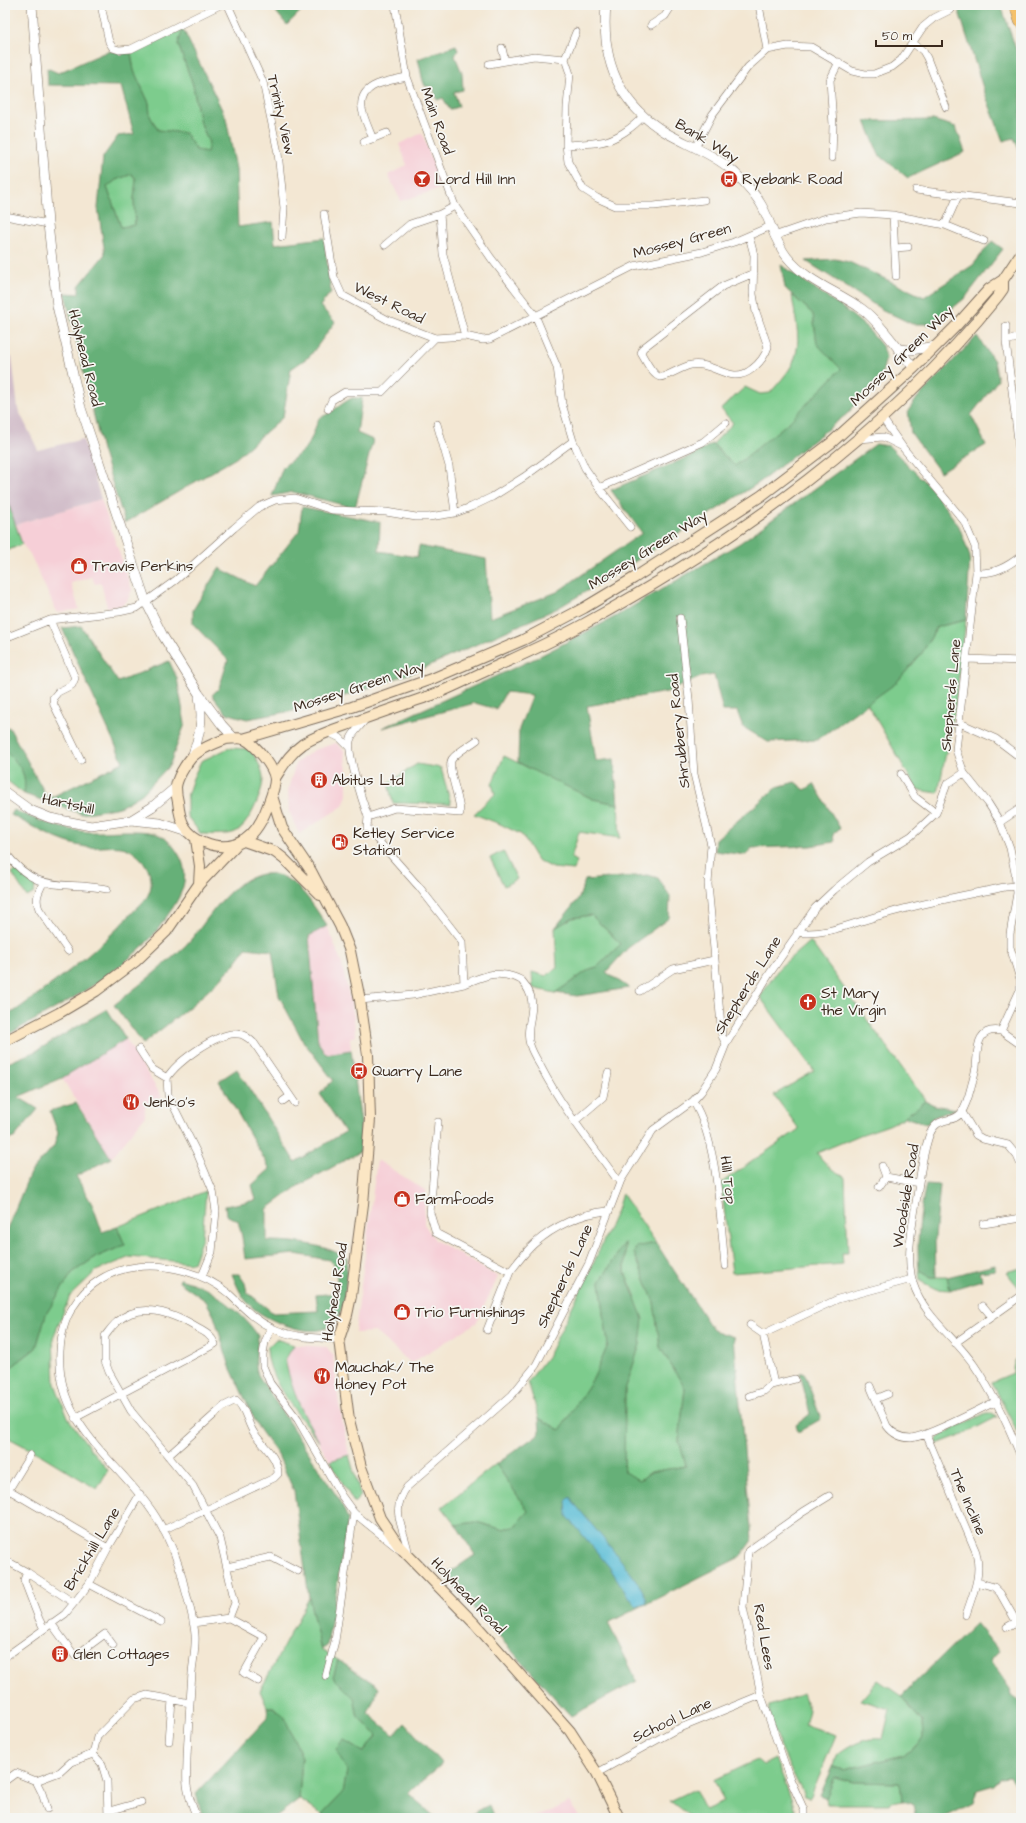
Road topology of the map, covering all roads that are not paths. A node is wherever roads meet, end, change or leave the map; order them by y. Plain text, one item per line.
1 (32, 5) edge
2 (101, 5) edge
3 (220, 5) edge
4 (228, 5) edge
5 (395, 5) edge
6 (606, 5) edge
7 (672, 5) edge
8 (759, 5) edge
9 (1016, 5) edge
10 (950, 10) dead end
11 (1021, 21) edge
12 (652, 25) dead end
13 (576, 32) dead end
14 (913, 43) junction
15 (502, 48) dead end
16 (767, 50) junction
17 (565, 59) junction
18 (505, 61) junction
19 (839, 62) junction
20 (490, 64) dead end
21 (407, 77) junction
22 (946, 107) dead end
23 (643, 116) junction
24 (387, 134) dead end
25 (373, 139) junction
26 (364, 142) dead end
27 (566, 144) junction
28 (695, 148) junction
29 (832, 158) dead end
30 (916, 190) dead end
31 (958, 196) junction
32 (704, 200) dead end
33 (1021, 203) edge
34 (455, 206) junction
35 (324, 214) dead end
36 (440, 214) junction
37 (893, 215) junction
38 (5, 216) edge
39 (48, 224) junction
40 (945, 225) junction
41 (771, 226) junction
42 (749, 236) junction
43 (774, 236) junction
44 (282, 237) dead end
45 (984, 241) dead end
46 (385, 246) dead end
47 (908, 247) dead end
48 (895, 248) junction
49 (1021, 253) edge
50 (754, 273) junction
51 (896, 276) dead end
52 (1003, 280) junction
53 (995, 300) junction
54 (535, 315) junction
55 (1006, 326) dead end
56 (465, 336) junction
57 (1021, 337) edge
58 (435, 338) junction
59 (1006, 341) junction
60 (936, 346) junction
61 (898, 349) junction
62 (914, 368) junction
63 (328, 409) dead end
64 (883, 419) junction
65 (726, 423) dead end
66 (437, 424) dead end
67 (859, 439) junction
68 (573, 441) junction
69 (904, 449) junction
70 (1021, 465) edge
71 (599, 488) junction
72 (762, 496) junction
73 (455, 513) junction
74 (630, 527) dead end
75 (1021, 556) edge
76 (976, 574) junction
77 (146, 602) junction
78 (680, 618) dead end
79 (50, 620) junction
80 (5, 638) edge
81 (967, 658) junction
82 (1021, 661) edge
83 (199, 694) junction
84 (366, 718) junction
85 (960, 723) junction
86 (328, 732) junction
87 (239, 739) junction
88 (477, 740) dead end
89 (349, 747) junction
90 (192, 757) junction
91 (1021, 758) edge
92 (81, 760) dead end
93 (964, 773) junction
94 (901, 774) dead end
95 (275, 778) junction
96 (176, 787) junction
97 (5, 792) edge
98 (272, 796) junction
99 (1021, 808) edge
100 (936, 813) junction
101 (368, 818) junction
102 (131, 820) junction
103 (1000, 822) junction
104 (188, 832) junction
105 (196, 839) junction
106 (240, 843) junction
107 (5, 852) edge
108 (43, 883) junction
109 (198, 884) junction
110 (1016, 886) junction
111 (107, 888) dead end
112 (1019, 893) edge
113 (326, 902) junction
114 (797, 932) junction
115 (68, 951) dead end
116 (714, 960) junction
117 (464, 984) junction
118 (640, 991) dead end
119 (360, 1000) junction
120 (1001, 1031) junction
121 (5, 1041) edge
122 (726, 1044) junction
123 (1021, 1046) edge
124 (138, 1049) dead end
125 (608, 1073) dead end
126 (166, 1078) junction
127 (290, 1096) junction
128 (283, 1101) dead end
129 (693, 1101) junction
130 (295, 1103) dead end
131 (962, 1112) junction
132 (575, 1121) junction
133 (438, 1122) dead end
134 (1021, 1165) edge
135 (882, 1166) dead end
136 (886, 1177) junction
137 (621, 1180) junction
138 (919, 1183) junction
139 (879, 1187) dead end
140 (608, 1211) junction
141 (1021, 1218) edge
142 (983, 1224) dead end
143 (725, 1266) dead end
144 (510, 1272) junction
145 (202, 1276) junction
146 (912, 1279) junction
147 (1021, 1296) edge
148 (983, 1306) dead end
149 (992, 1317) junction
150 (750, 1325) dead end
151 (271, 1328) junction
152 (487, 1330) dead end
153 (763, 1334) junction
154 (339, 1339) junction
155 (956, 1343) junction
156 (795, 1379) dead end
157 (774, 1384) junction
158 (870, 1386) dead end
159 (121, 1394) junction
160 (888, 1394) dead end
161 (749, 1396) dead end
162 (876, 1399) junction
163 (997, 1401) junction
164 (75, 1418) junction
165 (926, 1434) junction
166 (30, 1455) dead end
167 (168, 1456) junction
168 (1021, 1457) edge
169 (7, 1493) edge
170 (140, 1494) junction
171 (829, 1496) dead end
172 (206, 1510) junction
173 (354, 1513) junction
174 (163, 1530) junction
175 (108, 1548) junction
176 (409, 1557) junction
177 (5, 1560) edge
178 (227, 1568) junction
179 (298, 1571) dead end
180 (27, 1572) junction
181 (977, 1582) junction
182 (89, 1584) junction
183 (74, 1604) junction
184 (966, 1616) dead end
185 (229, 1618) junction
186 (161, 1622) dead end
187 (1016, 1622) junction
188 (51, 1623) junction
189 (193, 1623) junction
190 (1007, 1627) dead end
191 (44, 1629) junction
192 (1021, 1630) edge
193 (113, 1645) dead end
194 (5, 1657) edge
195 (326, 1676) dead end
196 (258, 1681) dead end
197 (761, 1695) junction
198 (172, 1700) junction
199 (190, 1703) junction
200 (169, 1741) dead end
201 (93, 1754) junction
202 (597, 1773) junction
203 (5, 1781) edge
204 (36, 1781) junction
205 (141, 1802) dead end
206 (47, 1809) dead end
207 (108, 1814) edge
208 (197, 1818) edge
209 (619, 1818) edge
210 (804, 1818) edge

1 - 39 street, Holyhead Road
2 - 3 street
4 - 44 street, Trinity View
5 - 21 street, Main Road
6 - 23 street, Bank Way
7 - 12 street
8 - 16 street
9 - 11 highway
10 - 14 street
13 - 17 street
14 - 19 street
14 - 22 street
15 - 18 street
16 - 19 street
16 - 28 street
17 - 18 street
17 - 27 street
18 - 20 street
19 - 29 street
21 - 25 street
21 - 34 street, Main Road
23 - 27 street
23 - 28 street, Bank Way
24 - 25 street
25 - 26 street
27 - 32 street
28 - 41 street, Bank Way
30 - 31 street
31 - 33 street
31 - 40 street
34 - 36 street
34 - 54 street, Main Road
35 - 58 street, West Road
36 - 46 street
36 - 56 street
37 - 40 street
37 - 43 street
37 - 48 street
38 - 39 street
39 - 77 street, Holyhead Road
40 - 45 street
41 - 42 street, Mossey Green
41 - 43 street, Bank Way
42 - 50 street
42 - 54 street, Mossey Green
43 - 61 street, Bank Way
47 - 48 street
48 - 51 street
49 - 52 main road, Mossey Green Way
50 - 50 street
52 - 53 main road, Mossey Green Way
52 - 60 main road, Mossey Green Way
53 - 62 main road
53 - 64 main road, Mossey Green Way
54 - 56 street, West Road
54 - 68 street
55 - 59 street
56 - 58 street, West Road
57 - 59 street
58 - 63 street, West Road
59 - 70 street
60 - 61 street
60 - 62 main road, Mossey Green Way
61 - 62 street, Bank Way
62 - 72 main road, Mossey Green Way
64 - 67 main road, Mossey Green Way
64 - 69 street, Shepherds Lane
64 - 72 main road
65 - 71 street
66 - 73 street
67 - 69 street
67 - 84 main road, Mossey Green Way
68 - 71 street
68 - 73 street
69 - 76 street, Shepherds Lane
71 - 74 street
72 - 87 main road, Mossey Green Way
73 - 77 street
75 - 76 street
76 - 81 street, Shepherds Lane
77 - 79 street
77 - 83 street, Holyhead Road
78 - 116 street, Shrubbery Road
79 - 80 street
79 - 92 street
81 - 82 street
81 - 85 street, Shepherds Lane
83 - 87 street, Holyhead Road
83 - 90 street, Holyhead Road
84 - 86 main road, Mossey Green Way
84 - 89 street
85 - 91 street
85 - 93 street, Shepherds Lane
86 - 89 street
86 - 95 main road, Mossey Green Way
87 - 90 main road
87 - 95 main road
88 - 101 street
89 - 101 street
90 - 96 main road
93 - 100 street, Shepherds Lane
93 - 103 street
94 - 100 street
95 - 98 main road
96 - 102 street, Hartshill
96 - 104 main road
97 - 102 street, Hartshill
98 - 106 main road
98 - 113 main road
99 - 103 street
100 - 114 street, Shepherds Lane
101 - 117 street
102 - 104 street, Hartshill
103 - 110 street
104 - 105 main road
105 - 106 main road
105 - 109 main road
106 - 109 main road
106 - 113 main road
107 - 108 street
108 - 111 street
108 - 115 street
109 - 121 main road
110 - 112 street
110 - 114 street
112 - 120 street
113 - 119 main road, Holyhead Road
114 - 122 street, Shepherds Lane
116 - 118 street
116 - 122 street, Shrubbery Road
117 - 119 street
117 - 132 street
119 - 154 main road, Holyhead Road
120 - 123 street
120 - 131 street
122 - 129 street, Shepherds Lane
124 - 126 street
125 - 132 street
126 - 127 street
126 - 145 street
127 - 128 street
127 - 130 street
129 - 137 street, Shepherds Lane
129 - 143 street, Hill Top
131 - 134 street
131 - 138 street, Woodside Road
132 - 137 street
133 - 144 street
135 - 136 street
136 - 138 street
136 - 139 street
137 - 140 street, Shepherds Lane
138 - 146 street, Woodside Road
140 - 144 street
140 - 176 street, Shepherds Lane
141 - 142 street
144 - 152 street
145 - 151 street
145 - 164 street
146 - 153 street
146 - 155 street, Woodside Road
147 - 149 street
148 - 149 street
149 - 155 street
150 - 153 street
151 - 154 street
151 - 173 street
153 - 157 street
154 - 176 main road, Holyhead Road
155 - 163 street, Woodside Road
156 - 157 street
157 - 161 street
158 - 162 street
159 - 159 street
159 - 164 street
159 - 167 street
160 - 162 street
162 - 165 street
163 - 165 street
163 - 168 street, Woodside Road
164 - 170 street
165 - 181 street, The Incline
166 - 169 street
167 - 172 street
167 - 172 street
169 - 175 street
170 - 174 street
170 - 175 street, Brickhill Lane
171 - 197 street, Red Lees
172 - 174 street
172 - 178 street
173 - 176 street
173 - 195 street
174 - 189 street
175 - 182 street, Brickhill Lane
176 - 202 main road, Holyhead Road
177 - 180 street
178 - 179 street
178 - 185 street
180 - 183 street
180 - 191 street
181 - 184 street, The Incline
181 - 187 street
182 - 183 street, Brickhill Lane
182 - 186 street
183 - 188 street, Brickhill Lane
185 - 189 street
185 - 196 street
187 - 190 street
187 - 192 street
188 - 191 street, Brickhill Lane
188 - 193 street
189 - 199 street
191 - 194 street, Brickhill Lane
197 - 202 street, School Lane
197 - 210 street, Red Lees
198 - 199 street
198 - 200 street
198 - 201 street
199 - 208 street
201 - 204 street
201 - 207 street
202 - 209 main road, Holyhead Road
203 - 204 street
204 - 206 street
205 - 207 street

